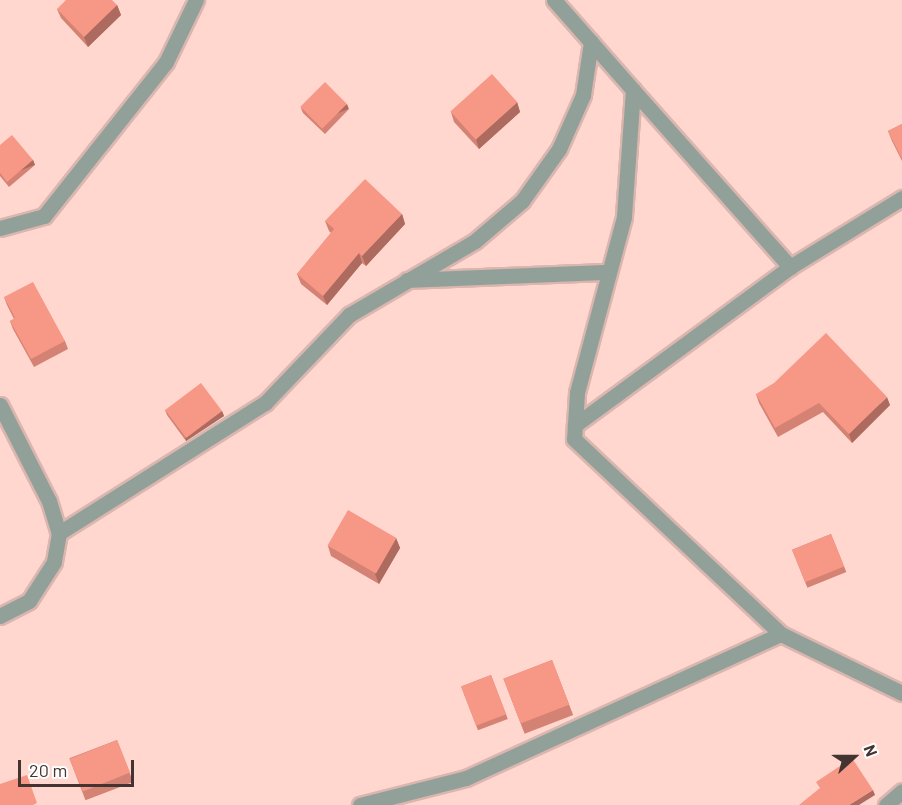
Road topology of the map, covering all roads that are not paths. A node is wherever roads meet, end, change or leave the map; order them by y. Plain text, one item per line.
1 (196, 0) edge
2 (554, 0) edge
3 (591, 42) junction
4 (633, 90) junction
5 (902, 198) edge
6 (0, 228) edge
7 (790, 267) junction
8 (609, 272) junction
9 (404, 280) junction
10 (0, 405) edge
11 (575, 425) junction
12 (59, 533) junction
13 (0, 616) edge
14 (781, 634) junction
15 (902, 693) edge
16 (902, 791) edge
17 (360, 805) edge
18 (886, 805) edge

1 - 6 street
2 - 3 street
3 - 4 street
3 - 9 street
4 - 7 street
4 - 8 street
5 - 7 street
7 - 11 street
8 - 9 street
8 - 11 street
9 - 12 street
10 - 12 street
11 - 14 street
12 - 13 street
14 - 15 street
14 - 17 street
16 - 18 street

